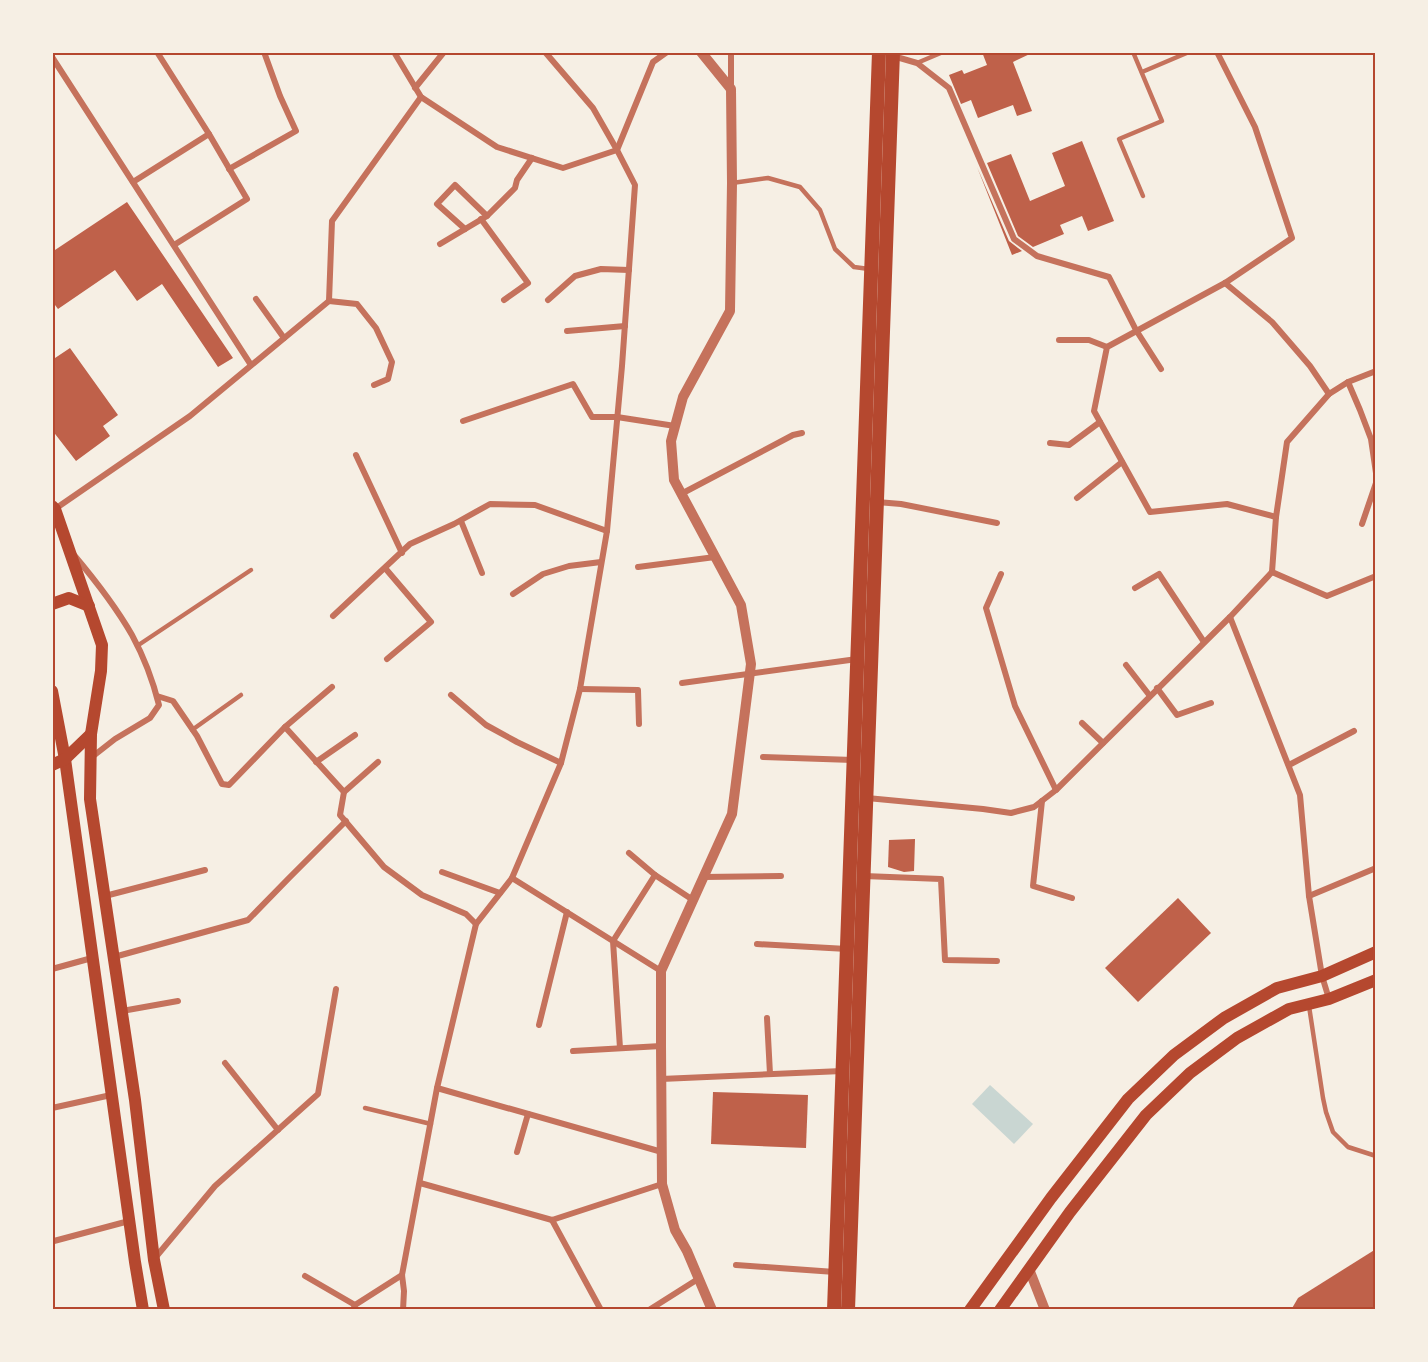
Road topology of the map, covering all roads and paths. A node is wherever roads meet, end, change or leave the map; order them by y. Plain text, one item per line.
1 (157, 52) edge
2 (264, 52) edge
3 (394, 52) edge
4 (444, 52) edge
5 (545, 52) edge
6 (701, 52) edge
7 (731, 52) edge
8 (943, 52) edge
9 (1134, 52) edge
10 (1189, 52) edge
11 (1217, 52) edge
12 (666, 53) edge
13 (888, 54) edge
14 (52, 57) edge
15 (917, 63) junction
16 (1142, 72) junction
17 (415, 88) junction
18 (731, 90) junction
19 (421, 97) junction
20 (209, 134) junction
21 (617, 150) junction
22 (532, 158) junction
23 (229, 169) junction
24 (134, 182) junction
25 (732, 183) junction
26 (1143, 196) dead end
27 (484, 218) junction
28 (465, 230) junction
29 (440, 244) dead end
30 (174, 245) junction
31 (871, 269) junction
32 (628, 270) junction
33 (1225, 283) junction
34 (256, 299) dead end
35 (504, 300) dead end
36 (548, 300) dead end
37 (328, 301) junction
38 (625, 326) junction
39 (1136, 330) junction
40 (567, 331) dead end
41 (284, 338) junction
42 (1059, 340) dead end
43 (1107, 347) junction
44 (251, 365) junction
45 (1161, 369) dead end
46 (1376, 371) edge
47 (1347, 382) junction
48 (374, 385) dead end
49 (1329, 394) junction
50 (617, 417) junction
51 (463, 421) dead end
52 (1100, 422) junction
53 (675, 426) junction
54 (802, 433) dead end
55 (1050, 443) dead end
56 (356, 455) dead end
57 (1122, 462) junction
58 (1376, 473) edge
59 (1376, 483) edge
60 (681, 494) junction
61 (1077, 498) dead end
62 (877, 502) junction
63 (54, 508) edge
64 (1276, 517) junction
65 (461, 521) junction
66 (997, 523) dead end
67 (1362, 524) dead end
68 (607, 531) junction
69 (68, 546) junction
70 (402, 553) junction
71 (716, 557) junction
72 (601, 562) junction
73 (638, 567) dead end
74 (385, 568) junction
75 (251, 570) dead end
76 (1272, 572) junction
77 (482, 573) dead end
78 (1001, 574) dead end
79 (1376, 576) edge
80 (1135, 588) dead end
81 (513, 594) dead end
82 (52, 604) edge
83 (89, 606) junction
84 (333, 616) dead end
85 (1230, 617) junction
86 (1204, 642) junction
87 (137, 646) junction
88 (387, 659) dead end
89 (858, 659) junction
90 (1126, 665) dead end
91 (749, 674) junction
92 (682, 683) dead end
93 (332, 687) dead end
94 (1157, 688) junction
95 (580, 689) junction
96 (52, 691) edge
97 (241, 695) dead end
98 (451, 695) dead end
99 (157, 696) junction
100 (1149, 696) junction
101 (1211, 703) dead end
102 (1082, 723) dead end
103 (639, 724) dead end
104 (285, 727) junction
105 (192, 730) junction
106 (1354, 731) dead end
107 (91, 734) junction
108 (355, 735) dead end
109 (1103, 742) junction
110 (91, 757) junction
111 (764, 757) dead end
112 (65, 759) junction
113 (854, 760) junction
114 (316, 762) junction
115 (378, 762) dead end
116 (561, 763) junction
117 (52, 765) edge
118 (1289, 765) junction
119 (1056, 790) junction
120 (344, 792) junction
121 (866, 798) junction
122 (1042, 801) junction
123 (346, 821) junction
124 (629, 853) dead end
125 (1376, 868) edge
126 (205, 870) dead end
127 (442, 872) dead end
128 (656, 875) junction
129 (781, 876) dead end
130 (863, 876) junction
131 (703, 877) junction
132 (512, 878) junction
133 (500, 893) junction
134 (105, 896) junction
135 (1309, 896) junction
136 (1072, 898) dead end
137 (693, 900) junction
138 (567, 912) junction
139 (476, 924) junction
140 (613, 941) junction
141 (757, 944) dead end
142 (847, 949) junction
143 (1376, 952) edge
144 (93, 958) junction
145 (114, 958) junction
146 (997, 961) dead end
147 (52, 969) edge
148 (661, 971) junction
149 (1322, 976) junction
150 (1376, 980) edge
151 (336, 989) dead end
152 (1329, 999) junction
153 (178, 1000) dead end
154 (1308, 1003) junction
155 (122, 1011) junction
156 (767, 1018) dead end
157 (539, 1025) dead end
158 (661, 1046) junction
159 (620, 1048) junction
160 (573, 1051) dead end
161 (225, 1063) dead end
162 (843, 1071) junction
163 (770, 1074) junction
164 (661, 1079) junction
165 (437, 1088) junction
166 (112, 1095) junction
167 (52, 1108) edge
168 (365, 1108) dead end
169 (528, 1114) junction
170 (431, 1124) junction
171 (278, 1130) junction
172 (517, 1152) dead end
173 (662, 1152) junction
174 (1376, 1156) edge
175 (420, 1183) junction
176 (662, 1184) junction
177 (552, 1220) junction
178 (129, 1221) junction
179 (54, 1241) dead end
180 (154, 1260) junction
181 (135, 1262) junction
182 (736, 1265) dead end
183 (1029, 1269) junction
184 (836, 1273) junction
185 (402, 1275) junction
186 (305, 1276) dead end
187 (698, 1279) junction
188 (354, 1307) edge
189 (143, 1310) edge
190 (164, 1310) edge
191 (403, 1310) edge
192 (602, 1310) edge
193 (649, 1310) edge
194 (712, 1310) edge
195 (834, 1310) edge
196 (848, 1310) edge
197 (970, 1310) edge
198 (1000, 1310) edge
199 (1046, 1310) edge

1 - 20 street
2 - 23 street
3 - 17 street
4 - 17 street
5 - 21 street
6 - 18 street
7 - 18 street
8 - 15 lane
9 - 16 lane
10 - 16 lane
11 - 33 street
12 - 21 street
13 - 15 street
13 - 31 main road
13 - 62 main road
14 - 24 street
15 - 39 street
16 - 26 lane
17 - 19 street
18 - 25 street
19 - 22 street
19 - 37 street
20 - 23 street
20 - 24 street
21 - 22 street
21 - 32 street
22 - 27 street
23 - 30 street
24 - 30 street
25 - 31 lane
25 - 53 street
27 - 28 street
27 - 28 street
27 - 35 street
28 - 29 street
30 - 44 street
31 - 89 main road
32 - 36 street
32 - 38 street
33 - 39 street
33 - 49 street
34 - 41 street
37 - 41 street
37 - 48 street
38 - 40 street
38 - 50 street
39 - 43 street
39 - 45 street
41 - 44 street
42 - 43 street
43 - 52 street
44 - 63 street
46 - 47 street
47 - 49 street
47 - 58 street
49 - 64 street
50 - 51 street
50 - 53 street
50 - 68 street
52 - 55 street
52 - 57 street
53 - 60 street
54 - 60 street
56 - 70 street
57 - 61 street
57 - 64 street
59 - 67 street
60 - 71 street
62 - 66 street
62 - 121 main road
63 - 69 main road
64 - 76 street
65 - 68 street
65 - 70 street
65 - 77 street
68 - 72 street
69 - 83 main road
69 - 87 street
70 - 74 street
71 - 73 street
71 - 91 street
72 - 81 street
72 - 95 street
74 - 84 street
74 - 88 street
75 - 87 lane
76 - 79 street
76 - 85 street
78 - 119 street
80 - 86 street
82 - 83 main road
83 - 107 main road
85 - 86 street
85 - 118 street
86 - 94 street
87 - 99 street
89 - 91 street
89 - 113 main road
90 - 100 street
91 - 92 street
91 - 131 street
93 - 104 street
94 - 100 street
94 - 101 street
95 - 103 street
95 - 116 street
96 - 112 main road
97 - 105 lane
98 - 116 street
99 - 105 street
99 - 110 street
100 - 109 street
102 - 109 street
104 - 105 street
104 - 114 street
106 - 118 street
107 - 110 main road
107 - 112 main road
108 - 114 street
109 - 119 street
110 - 134 main road
111 - 113 street
112 - 117 main road
112 - 144 main road
113 - 142 main road
114 - 120 street
115 - 120 street
116 - 132 street
118 - 135 street
119 - 122 street
120 - 123 street
121 - 122 street
121 - 130 main road
122 - 136 street
123 - 139 street
123 - 145 street
124 - 128 street
125 - 135 street
126 - 134 street
127 - 133 street
128 - 137 street
128 - 140 street
129 - 131 street
130 - 146 street
130 - 196 main road
131 - 137 street
132 - 133 street
132 - 138 street
133 - 139 street
134 - 145 main road
135 - 149 street
137 - 148 street
138 - 140 street
138 - 157 street
139 - 165 street
140 - 148 street
140 - 159 street
141 - 142 street
142 - 162 main road
143 - 149 main road
144 - 147 street
144 - 166 main road
145 - 155 main road
148 - 158 street
149 - 152 street
149 - 197 main road
150 - 152 main road
151 - 171 street
152 - 154 main road
153 - 155 street
154 - 174 lane
154 - 183 main road
155 - 180 main road
156 - 163 street
158 - 159 street
158 - 164 street
159 - 160 street
161 - 171 street
162 - 163 street
162 - 184 main road
163 - 164 street
164 - 173 street
165 - 169 street
165 - 170 street
166 - 167 street
166 - 178 main road
168 - 170 lane
169 - 172 street
169 - 173 street
170 - 175 street
171 - 180 street
173 - 176 street
175 - 177 street
175 - 185 street
176 - 177 street
176 - 187 street
177 - 192 street
178 - 179 street
178 - 181 main road
180 - 181 main road
180 - 190 main road
181 - 189 main road
182 - 184 street
183 - 198 main road
183 - 199 street
184 - 195 main road
185 - 188 street
185 - 191 street
186 - 188 street
187 - 193 street
187 - 194 street

